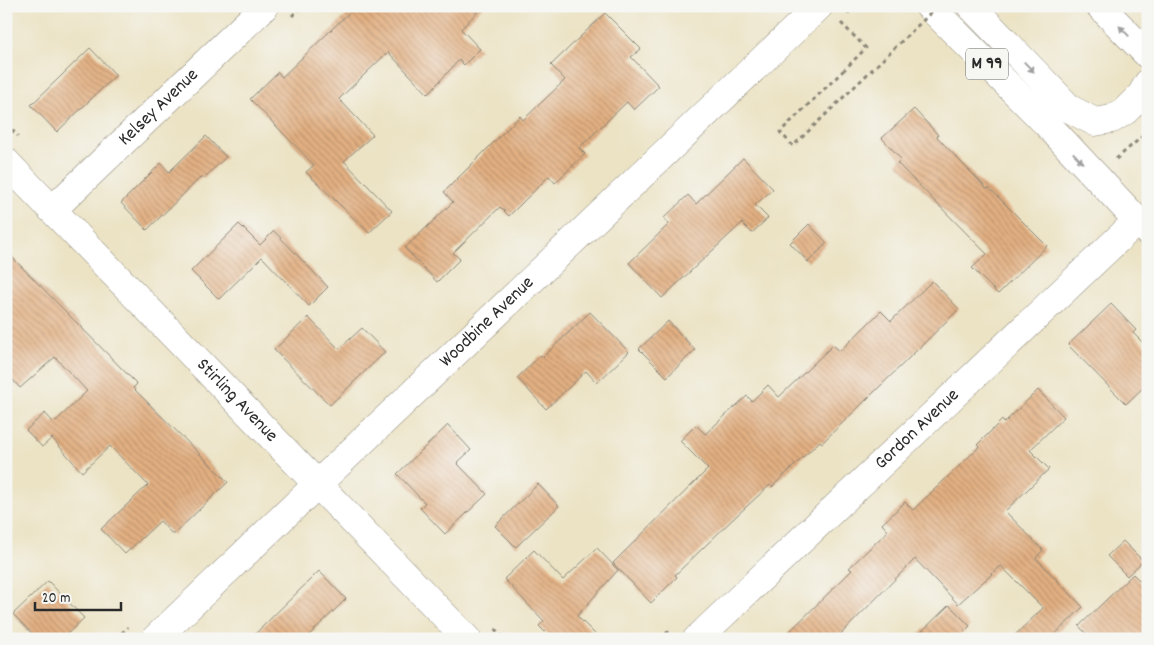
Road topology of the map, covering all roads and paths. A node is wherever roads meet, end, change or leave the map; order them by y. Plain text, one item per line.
1 (302, 6) edge
2 (929, 6) edge
3 (938, 6) edge
4 (971, 6) edge
5 (1100, 6) edge
6 (854, 7) edge
7 (277, 13) edge
8 (830, 18) edge
9 (1148, 56) edge
10 (1148, 83) edge
11 (6, 124) edge
12 (1148, 131) edge
13 (20, 138) dead end
14 (1116, 160) dead end
15 (6, 162) edge
16 (52, 210) junction
17 (1144, 218) edge
18 (318, 484) junction
19 (130, 625) dead end
20 (490, 625) dead end
21 (116, 639) edge
22 (155, 639) edge
23 (467, 639) edge
24 (504, 639) edge
25 (697, 639) edge

1 - 7 path
2 -> 17 street, M 99
3 - 8 path, bridge
4 -> 10 street
9 -> 5 street
6 - 8 path
7 - 16 street, Kelsey Avenue
8 - 18 street, Woodbine Avenue
11 - 13 path
12 - 14 path
15 - 16 street, Stirling Avenue
16 - 18 street, Stirling Avenue
17 - 25 street, Gordon Avenue
18 - 22 street, Woodbine Avenue
18 - 23 street, Stirling Avenue
19 - 21 path
20 - 24 path

